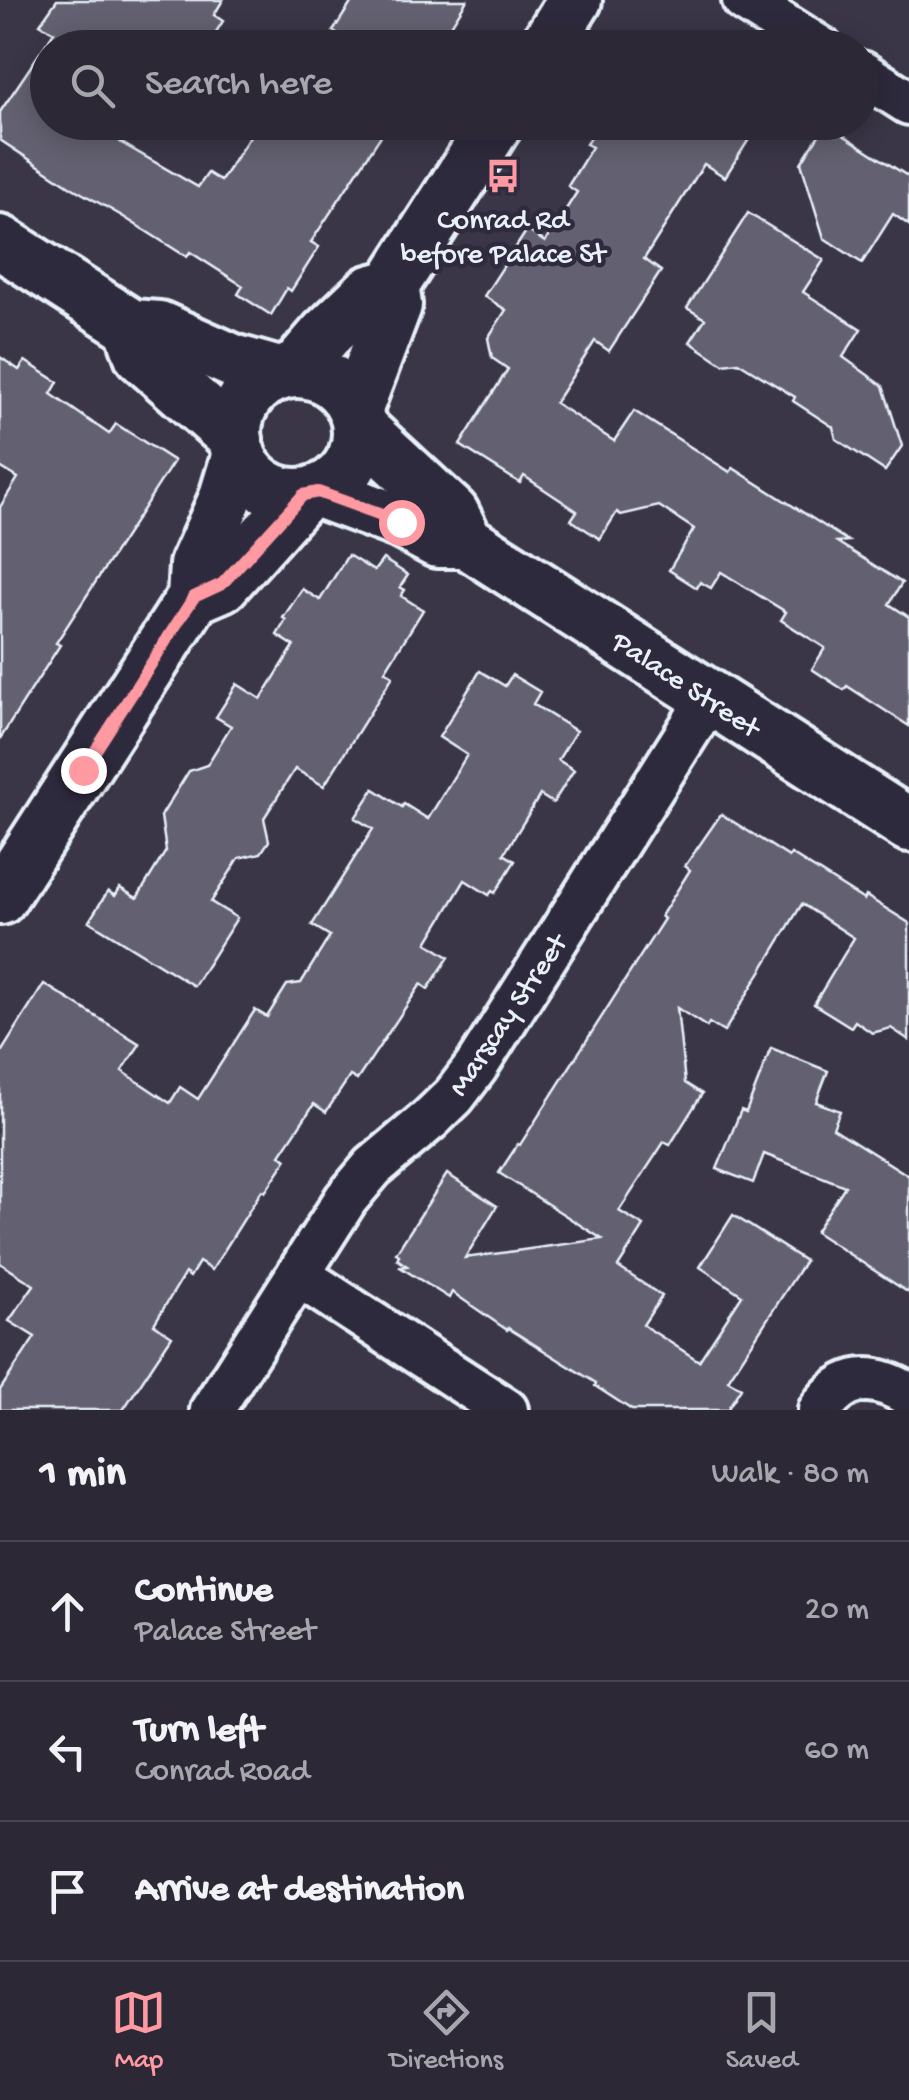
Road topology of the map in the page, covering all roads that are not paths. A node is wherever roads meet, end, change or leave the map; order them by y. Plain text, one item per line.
1 (575, 0) edge
2 (744, 0) edge
3 (556, 30) edge
4 (792, 30) edge
5 (879, 84) edge
6 (909, 103) edge
7 (485, 140) edge
8 (0, 242) edge
9 (392, 286) junction
10 (130, 326) junction
11 (286, 372) junction
12 (357, 419) junction
13 (237, 446) junction
14 (311, 493) junction
15 (466, 541) junction
16 (194, 597) junction
17 (710, 698) junction
18 (909, 824) edge
19 (0, 898) edge
20 (298, 1276) junction
21 (909, 1396) edge
22 (212, 1410) edge
23 (506, 1410) edge
24 (820, 1410) edge

1 - 3 street
2 - 4 street
5 - 6 street
7 - 9 street
8 - 10 street
9 - 11 street
9 - 12 street
10 - 11 street
10 - 13 street
11 - 12 street
11 - 13 street
12 - 14 street
12 - 15 street, Palace Street
13 - 14 street
13 - 16 street
14 - 15 street, Palace Street
14 - 16 street
15 - 17 street, Palace Street
16 - 19 street
17 - 18 street, Palace Street
17 - 20 street, Marscay Street
20 - 22 street, Marscay Street
20 - 23 street
21 - 24 street

